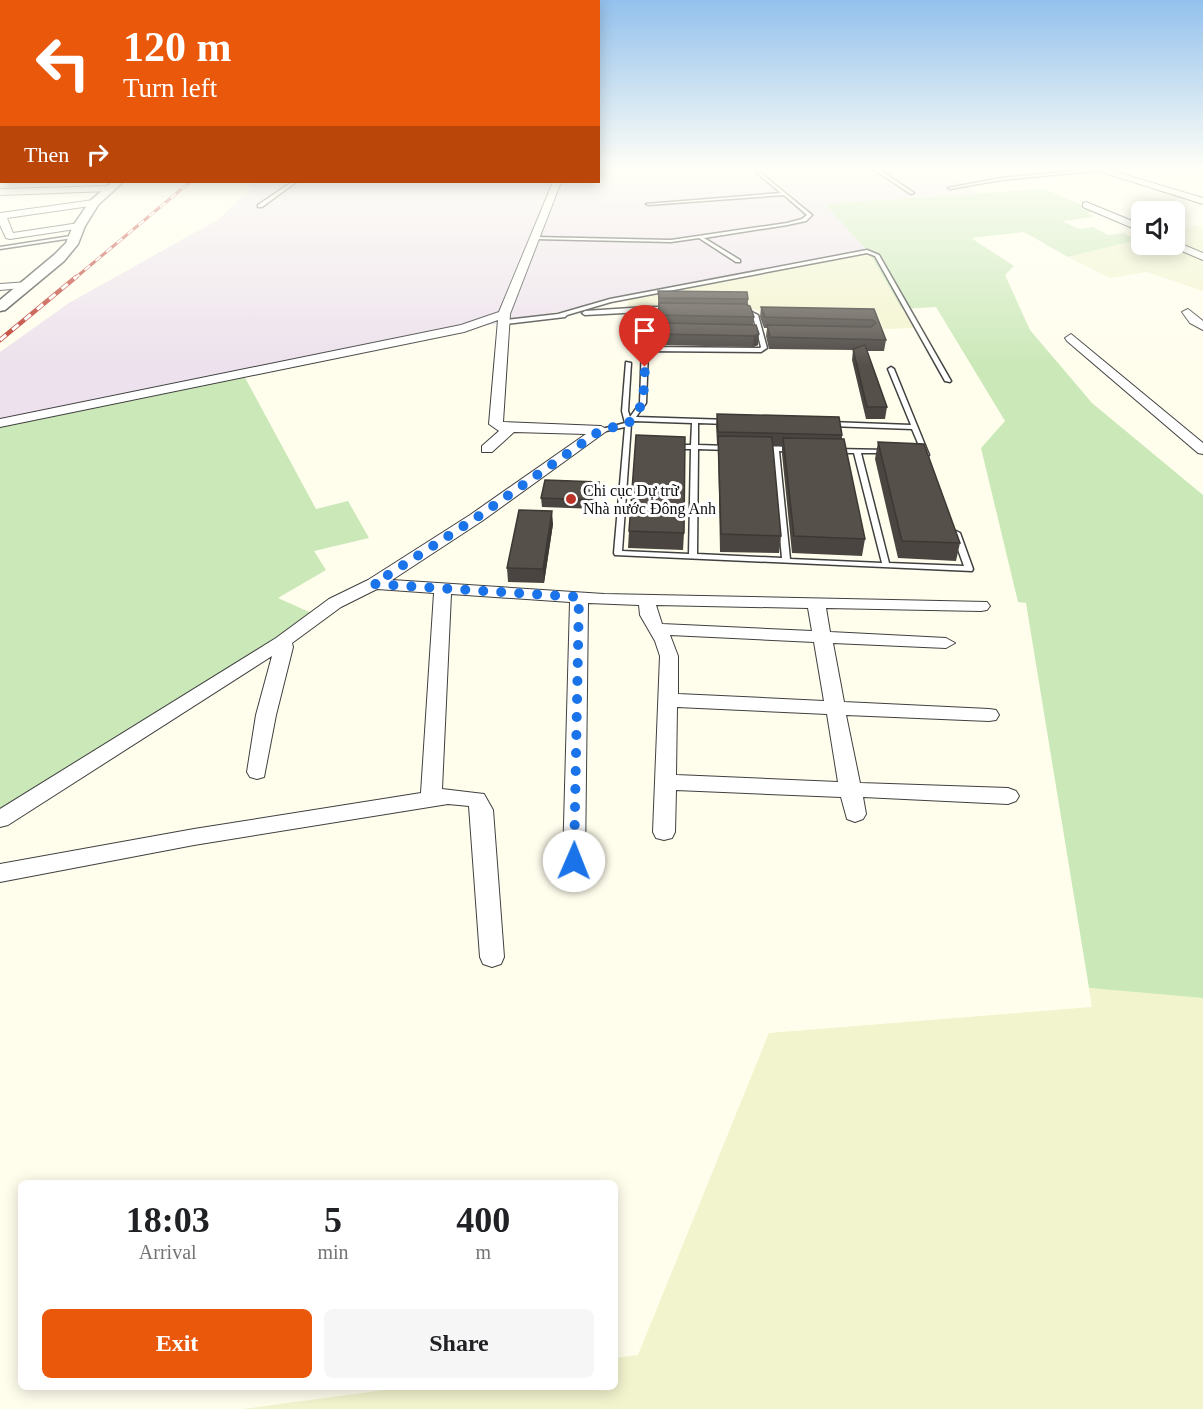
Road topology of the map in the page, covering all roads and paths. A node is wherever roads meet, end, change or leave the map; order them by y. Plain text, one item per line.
1 (9, 235) edge
2 (27, 235) edge
3 (61, 235) edge
4 (75, 235) edge
5 (536, 235) edge
6 (720, 235) edge
7 (535, 238) junction
8 (701, 238) junction
9 (0, 248) edge
10 (1185, 249) edge
11 (1203, 257) edge
12 (738, 261) dead end
13 (28, 285) junction
14 (0, 287) edge
15 (0, 307) edge
16 (646, 309) junction
17 (680, 310) edge
18 (735, 310) edge
19 (1188, 312) dead end
20 (560, 315) junction
21 (505, 318) junction
22 (1203, 326) edge
23 (646, 330) junction
24 (658, 330) edge
25 (748, 331) edge
26 (759, 331) junction
27 (770, 331) edge
28 (1071, 338) dead end
29 (646, 349) junction
30 (628, 363) dead end
31 (891, 369) dead end
32 (948, 381) dead end
33 (631, 421) junction
34 (695, 421) junction
35 (741, 422) edge
36 (0, 423) edge
37 (822, 424) edge
38 (915, 427) junction
39 (511, 428) junction
40 (601, 430) junction
41 (627, 446) junction
42 (638, 446) edge
43 (661, 447) edge
44 (694, 447) junction
45 (740, 448) edge
46 (487, 449) dead end
47 (752, 449) edge
48 (775, 449) junction
49 (798, 450) edge
50 (822, 450) edge
51 (1203, 450) edge
52 (857, 451) junction
53 (891, 452) edge
54 (914, 453) edge
55 (925, 453) junction
56 (929, 464) edge
57 (953, 527) edge
58 (693, 556) junction
59 (786, 560) junction
60 (886, 565) junction
61 (374, 584) junction
62 (443, 588) junction
63 (579, 597) junction
64 (648, 600) junction
65 (816, 603) junction
66 (981, 606) dead end
67 (657, 629) junction
68 (822, 638) junction
69 (282, 642) junction
70 (946, 643) dead end
71 (668, 700) junction
72 (834, 708) junction
73 (989, 715) dead end
74 (257, 772) dead end
75 (666, 782) junction
76 (851, 789) junction
77 (1008, 796) dead end
78 (431, 799) junction
79 (855, 814) dead end
80 (0, 819) edge
81 (664, 832) dead end
82 (574, 861) dead end
83 (0, 873) edge
84 (492, 957) dead end

1 - 2 street
3 - 9 lane
4 - 13 street
5 - 7 street
6 - 8 lane
7 - 8 lane
7 - 21 street
8 - 12 lane
10 - 11 street
13 - 14 street
13 - 15 street
16 - 17 lane
16 - 20 lane
16 - 23 lane
18 - 26 lane
19 - 22 street
20 - 21 lane
20 - 32 lane
21 - 36 street
21 - 39 street
23 - 24 lane
23 - 29 lane
25 - 26 lane
26 - 27 lane
26 - 29 lane
28 - 51 street
29 - 33 lane
30 - 33 lane
31 - 38 lane
33 - 34 lane
33 - 40 lane
33 - 41 lane
34 - 35 lane
34 - 44 lane
37 - 38 lane
38 - 55 lane
39 - 40 street
39 - 46 street
40 - 61 street
41 - 42 lane
41 - 58 lane
43 - 44 lane
44 - 45 lane
44 - 58 lane
47 - 48 lane
48 - 49 lane
48 - 59 lane
50 - 52 lane
52 - 53 lane
52 - 60 lane
54 - 55 lane
55 - 56 lane
57 - 60 lane
58 - 59 lane
59 - 60 lane
61 - 62 street
61 - 69 street
62 - 63 street
62 - 78 street
63 - 64 street
63 - 82 street
64 - 65 street
64 - 67 street
65 - 66 street
65 - 68 street
67 - 68 street
67 - 71 street
68 - 70 street
68 - 72 street
69 - 74 street
69 - 80 street
71 - 72 street
71 - 75 street
72 - 73 street
72 - 76 street
75 - 76 street
75 - 81 street
76 - 77 street
76 - 79 street
78 - 83 street
78 - 84 street

